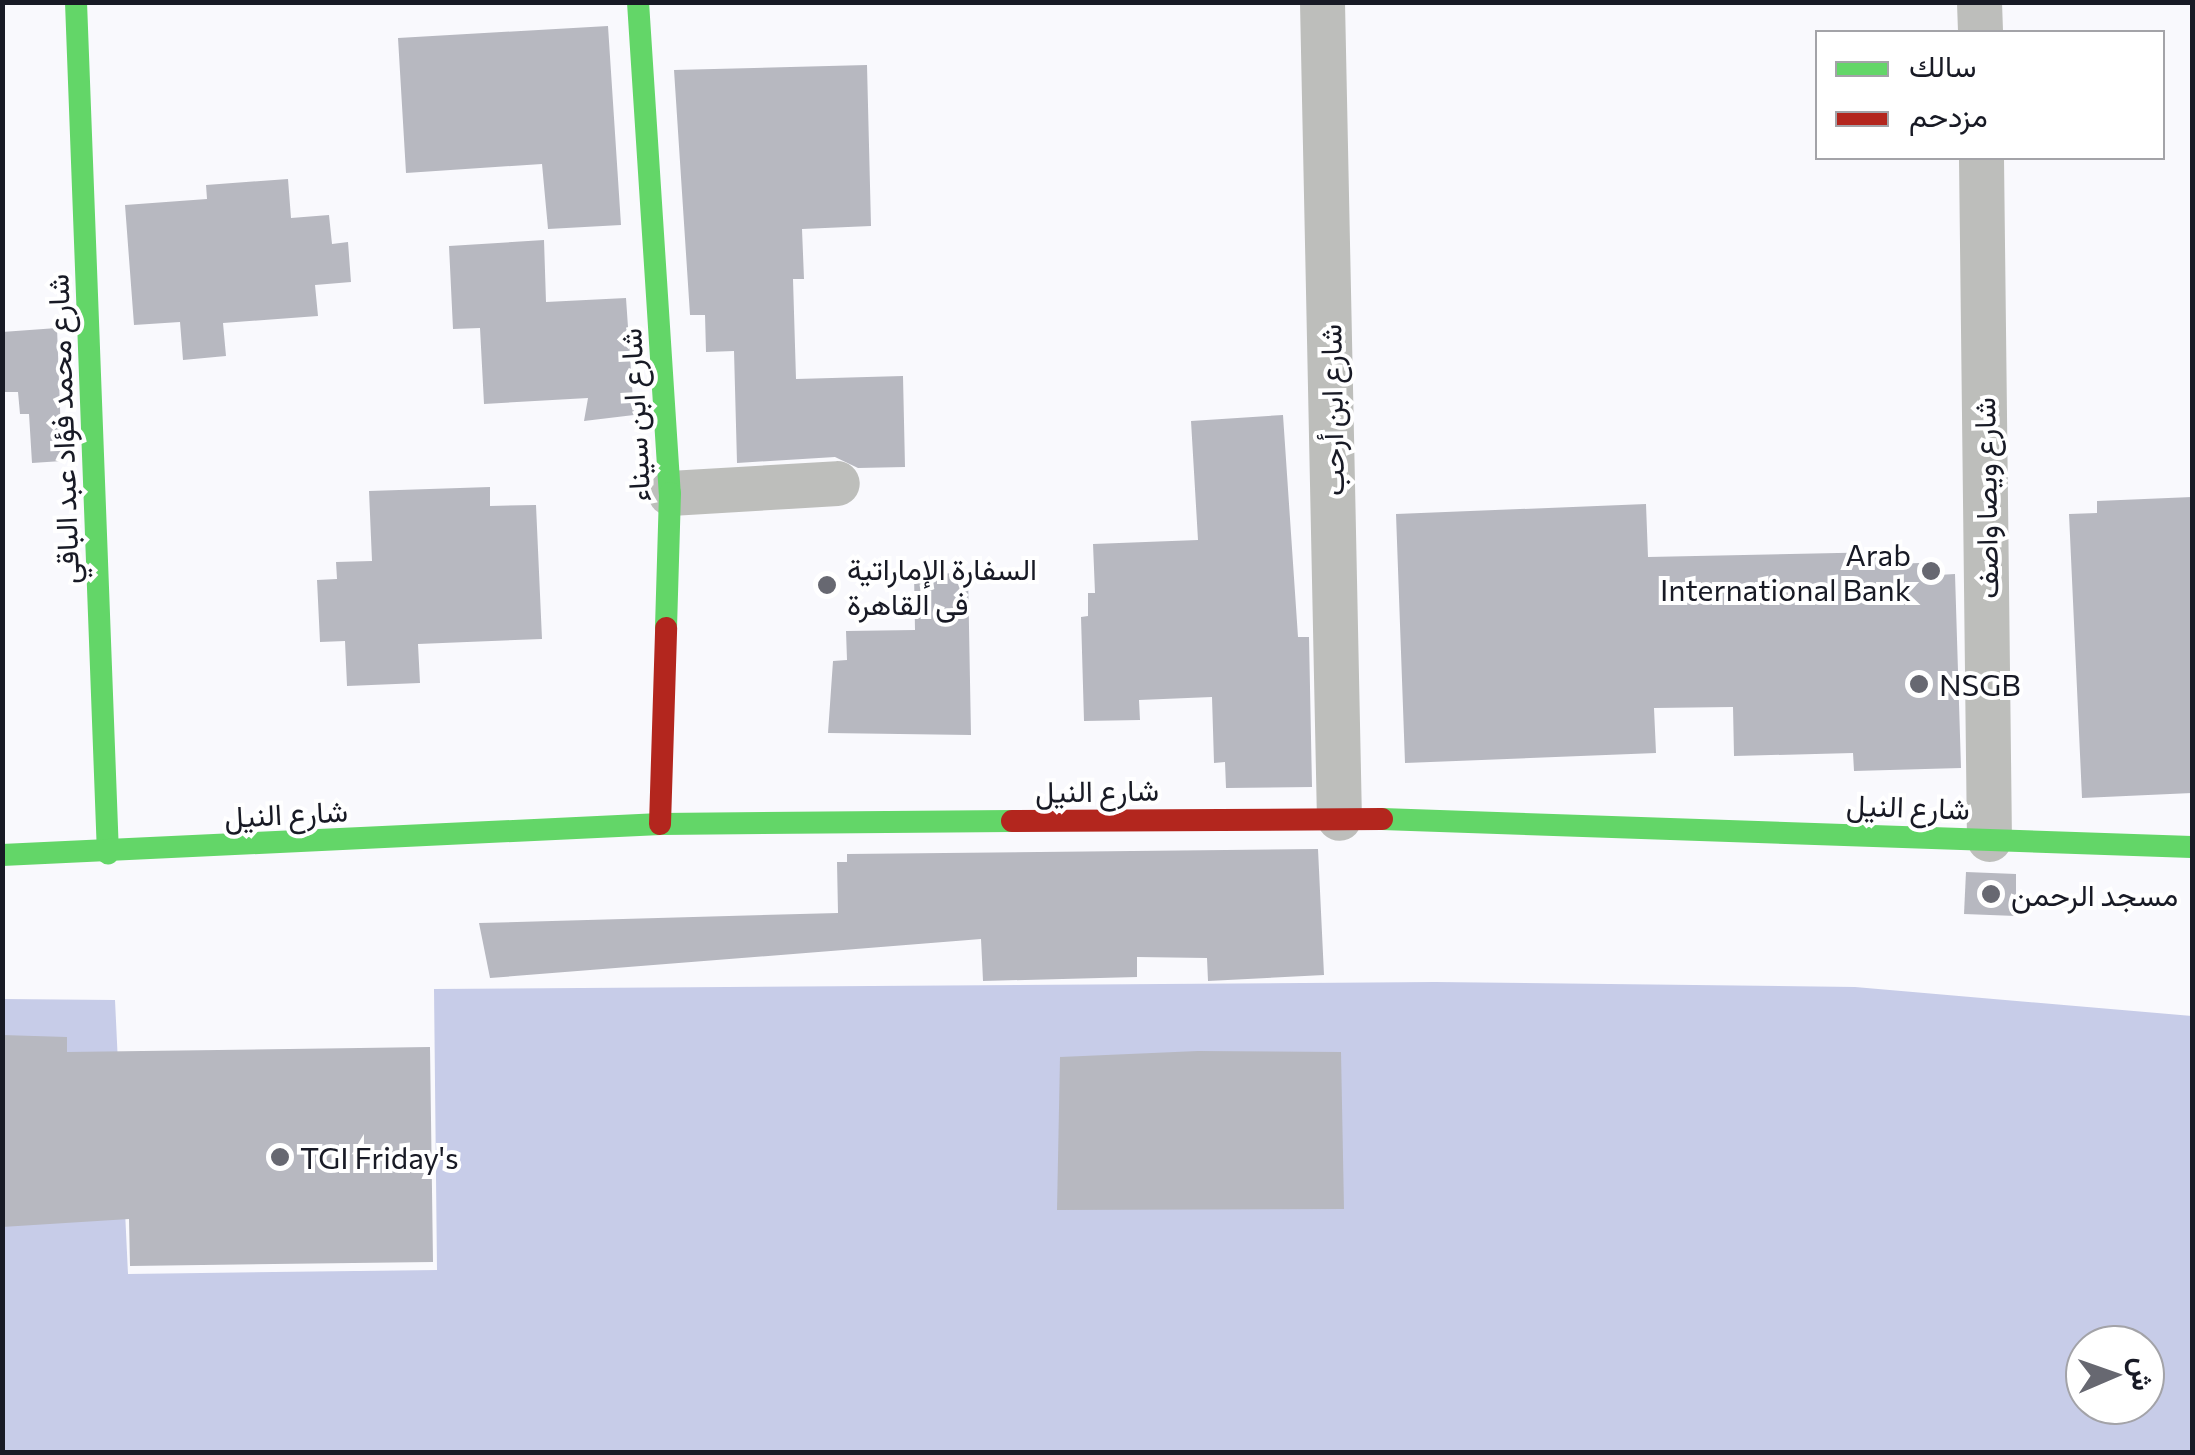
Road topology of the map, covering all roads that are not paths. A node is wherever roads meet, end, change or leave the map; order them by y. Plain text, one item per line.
1 (76, 2) edge
2 (638, 2) edge
3 (1322, 2) edge
4 (1979, 2) edge
5 (1980, 30) edge
6 (1981, 160) edge
7 (837, 483) dead end
8 (670, 493) junction
9 (1339, 818) junction
10 (660, 824) junction
11 (1989, 839) junction
12 (2192, 847) edge
13 (108, 852) junction
14 (2, 855) edge

1 - 13 main road, شارع محمد فؤاد عبد الباقي
2 - 8 main road, شارع ابن سيناء
3 - 9 street, شارع ابن أرحب
4 - 5 street
6 - 11 street, شارع ويصا واصف
7 - 8 street
8 - 10 main road, شارع ابن سيناء
9 - 10 main road, شارع النيل
9 - 11 main road, شارع النيل
10 - 13 main road, شارع النيل
11 - 12 main road, شارع النيل
13 - 14 main road, شارع النيل

